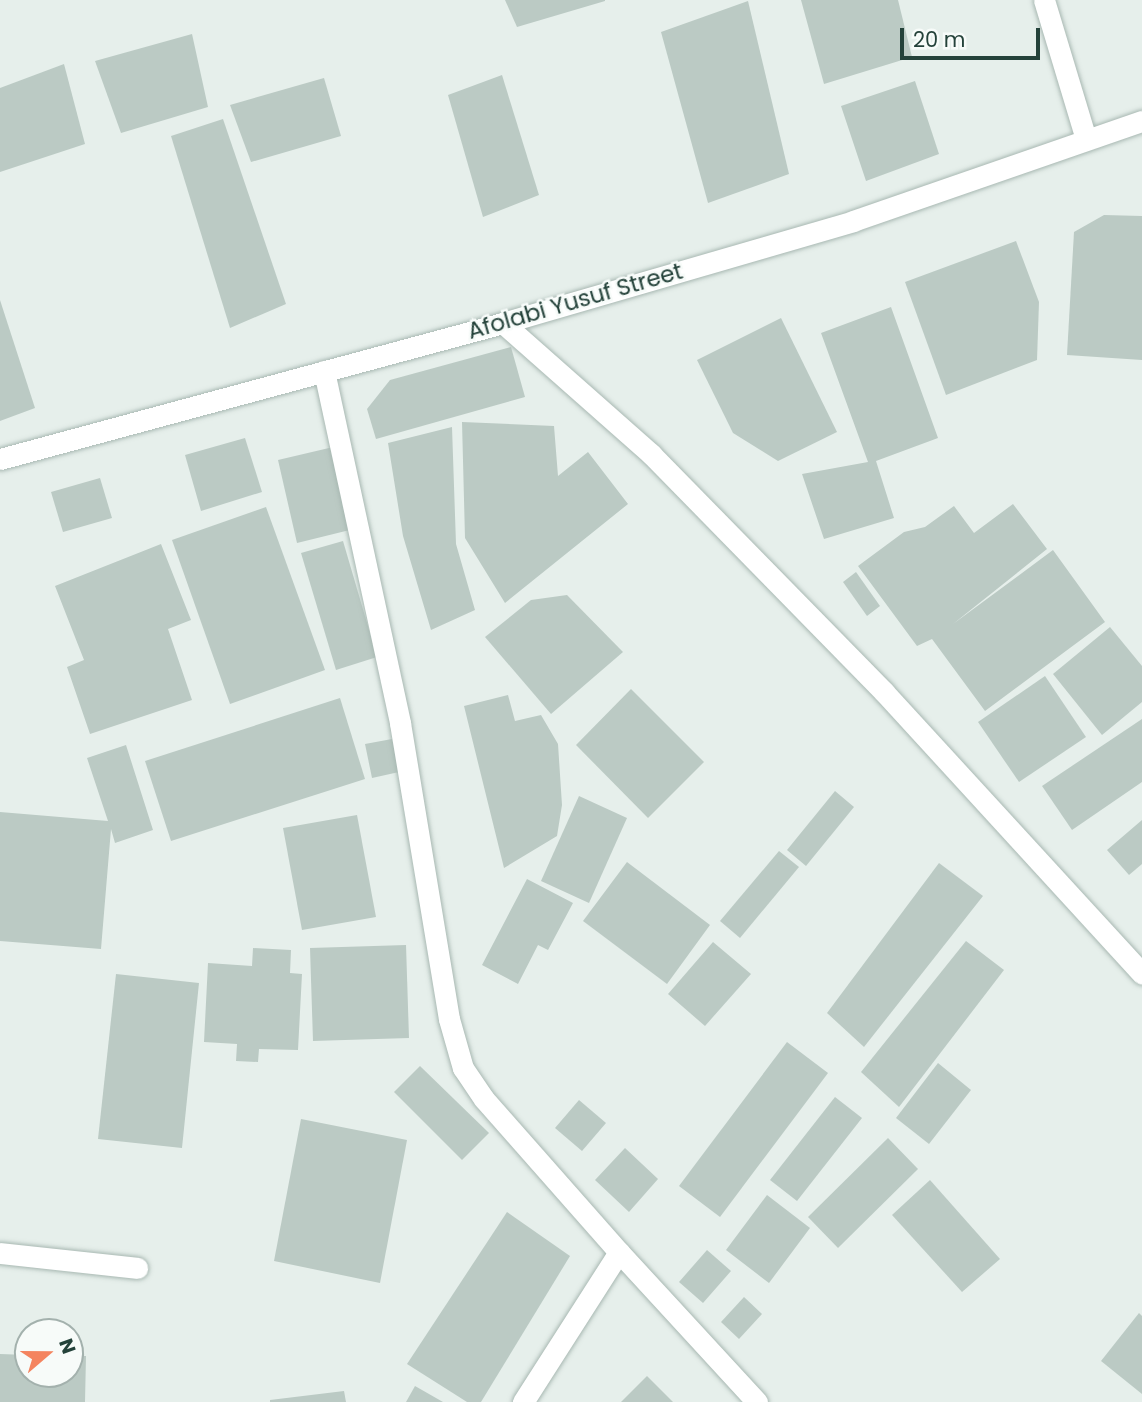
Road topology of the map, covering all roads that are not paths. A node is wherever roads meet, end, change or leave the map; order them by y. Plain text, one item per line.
1 (1044, 0) edge
2 (1142, 121) edge
3 (1086, 139) junction
4 (503, 323) junction
5 (324, 371) junction
6 (0, 459) edge
7 (1142, 974) edge
8 (619, 1252) junction
9 (0, 1253) edge
10 (137, 1268) dead end
11 (523, 1402) edge
12 (757, 1402) edge

1 - 3 street
2 - 3 street, Afolabi Yusuf Street
3 - 4 street, Afolabi Yusuf Street
4 - 5 street, Afolabi Yusuf Street
4 - 7 street
5 - 6 street, Afolabi Yusuf Street
5 - 8 street
8 - 11 street
8 - 12 street
9 - 10 street

